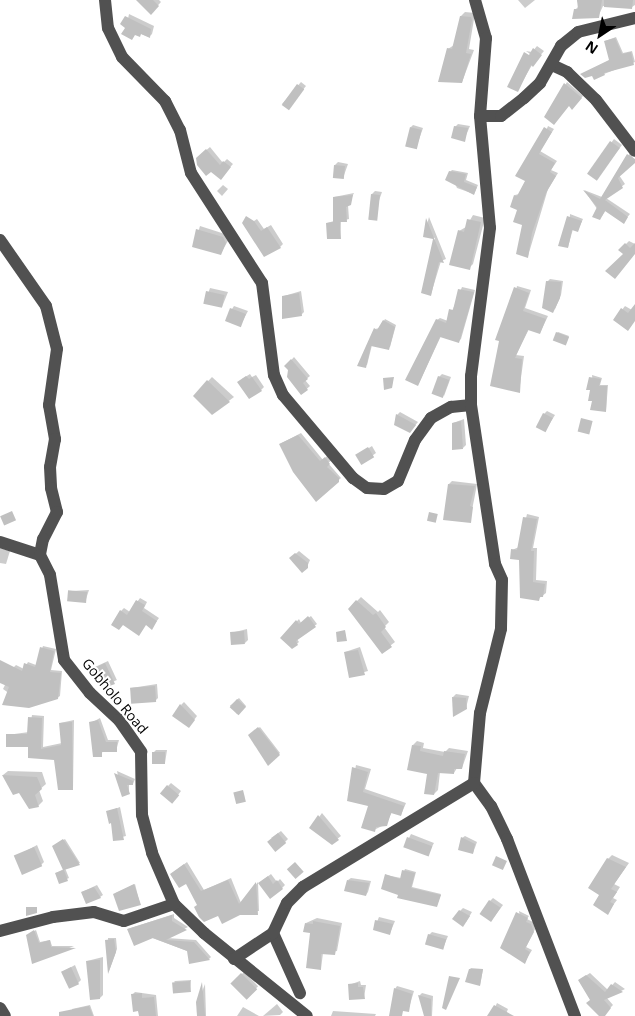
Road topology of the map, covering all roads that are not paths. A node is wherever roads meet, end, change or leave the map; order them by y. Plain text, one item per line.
1 (105, 0) edge
2 (475, 0) edge
3 (635, 18) edge
4 (552, 65) junction
5 (480, 116) junction
6 (635, 151) edge
7 (0, 240) edge
8 (471, 405) junction
9 (0, 542) edge
10 (40, 555) junction
11 (474, 784) junction
12 (174, 904) junction
13 (0, 931) edge
14 (273, 933) junction
15 (234, 959) junction
16 (300, 993) dead end
17 (0, 1008) edge
18 (5, 1016) edge
19 (307, 1016) edge
20 (575, 1016) edge

1 - 8 street
2 - 5 street
3 - 4 street
4 - 5 street
4 - 6 street
5 - 8 street
7 - 10 street
8 - 11 street
9 - 10 street
10 - 12 street, Gobholo Road
11 - 14 street
11 - 20 street
12 - 13 street
12 - 15 street, Gobholo Road
14 - 15 street
14 - 16 street
15 - 19 street, Gobholo Road
17 - 18 street

